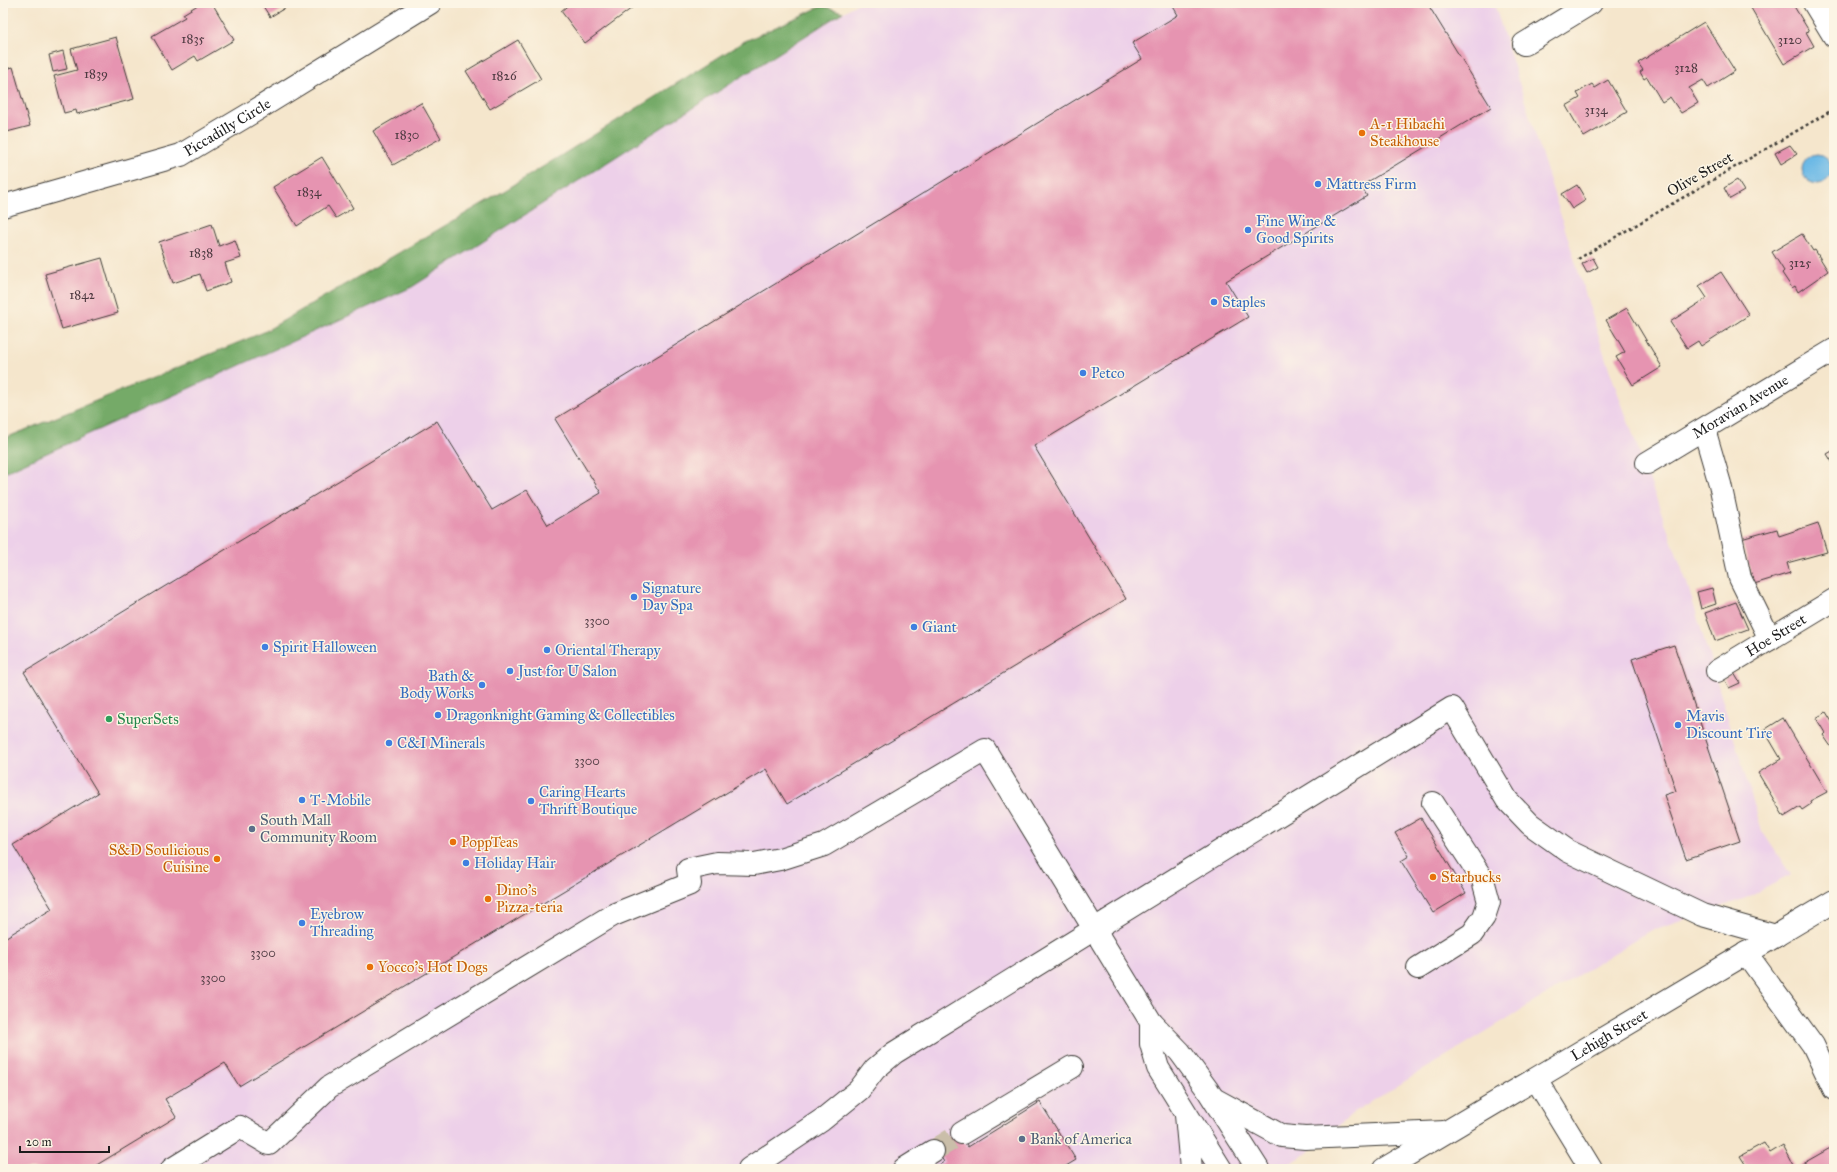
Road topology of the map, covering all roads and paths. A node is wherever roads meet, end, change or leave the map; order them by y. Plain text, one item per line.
1 (430, 3) edge
2 (1591, 3) edge
3 (1814, 3) edge
4 (1834, 36) edge
5 (1524, 44) dead end
6 (1834, 108) edge
7 (3, 206) edge
8 (1578, 259) dead end
9 (1834, 350) edge
10 (1704, 429) junction
11 (1647, 463) dead end
12 (1834, 600) edge
13 (1770, 639) junction
14 (1717, 670) dead end
15 (1433, 803) dead end
16 (1834, 901) edge
17 (1095, 929) junction
18 (1776, 936) junction
19 (1746, 953) junction
20 (1418, 968) dead end
21 (1151, 1022) junction
22 (1072, 1066) dead end
23 (1536, 1079) junction
24 (1834, 1089) edge
25 (1213, 1099) junction
26 (1185, 1112) junction
27 (1445, 1132) junction
28 (962, 1133) tunnel mouth
29 (933, 1151) tunnel mouth
30 (172, 1169) edge
31 (750, 1169) edge
32 (904, 1169) edge
33 (1191, 1169) edge
34 (1221, 1169) edge
35 (1258, 1169) edge
36 (1384, 1169) edge
37 (1591, 1169) edge

1 - 7 main road, Piccadilly Circle
2 - 5 main road
3 - 4 main road
6 - 8 path, Olive Street
9 - 10 main road, Moravian Avenue
10 - 11 main road, Moravian Avenue
10 - 13 main road
12 - 13 main road, Hoe Street
13 - 14 main road, Hoe Street
15 - 20 main road
16 - 18 main road, Lehigh Street
17 - 18 main road
17 - 21 main road
17 - 30 main road
17 - 31 main road
18 - 19 main road, Lehigh Street
19 - 23 main road, Lehigh Street
19 - 24 main road
21 - 25 main road
21 - 26 main road
22 - 28 main road
23 - 27 main road, Lehigh Street
23 - 37 main road
25 - 27 main road
25 - 35 main road
26 - 33 main road
26 - 34 main road
27 - 36 main road, Lehigh Street
29 - 32 main road

